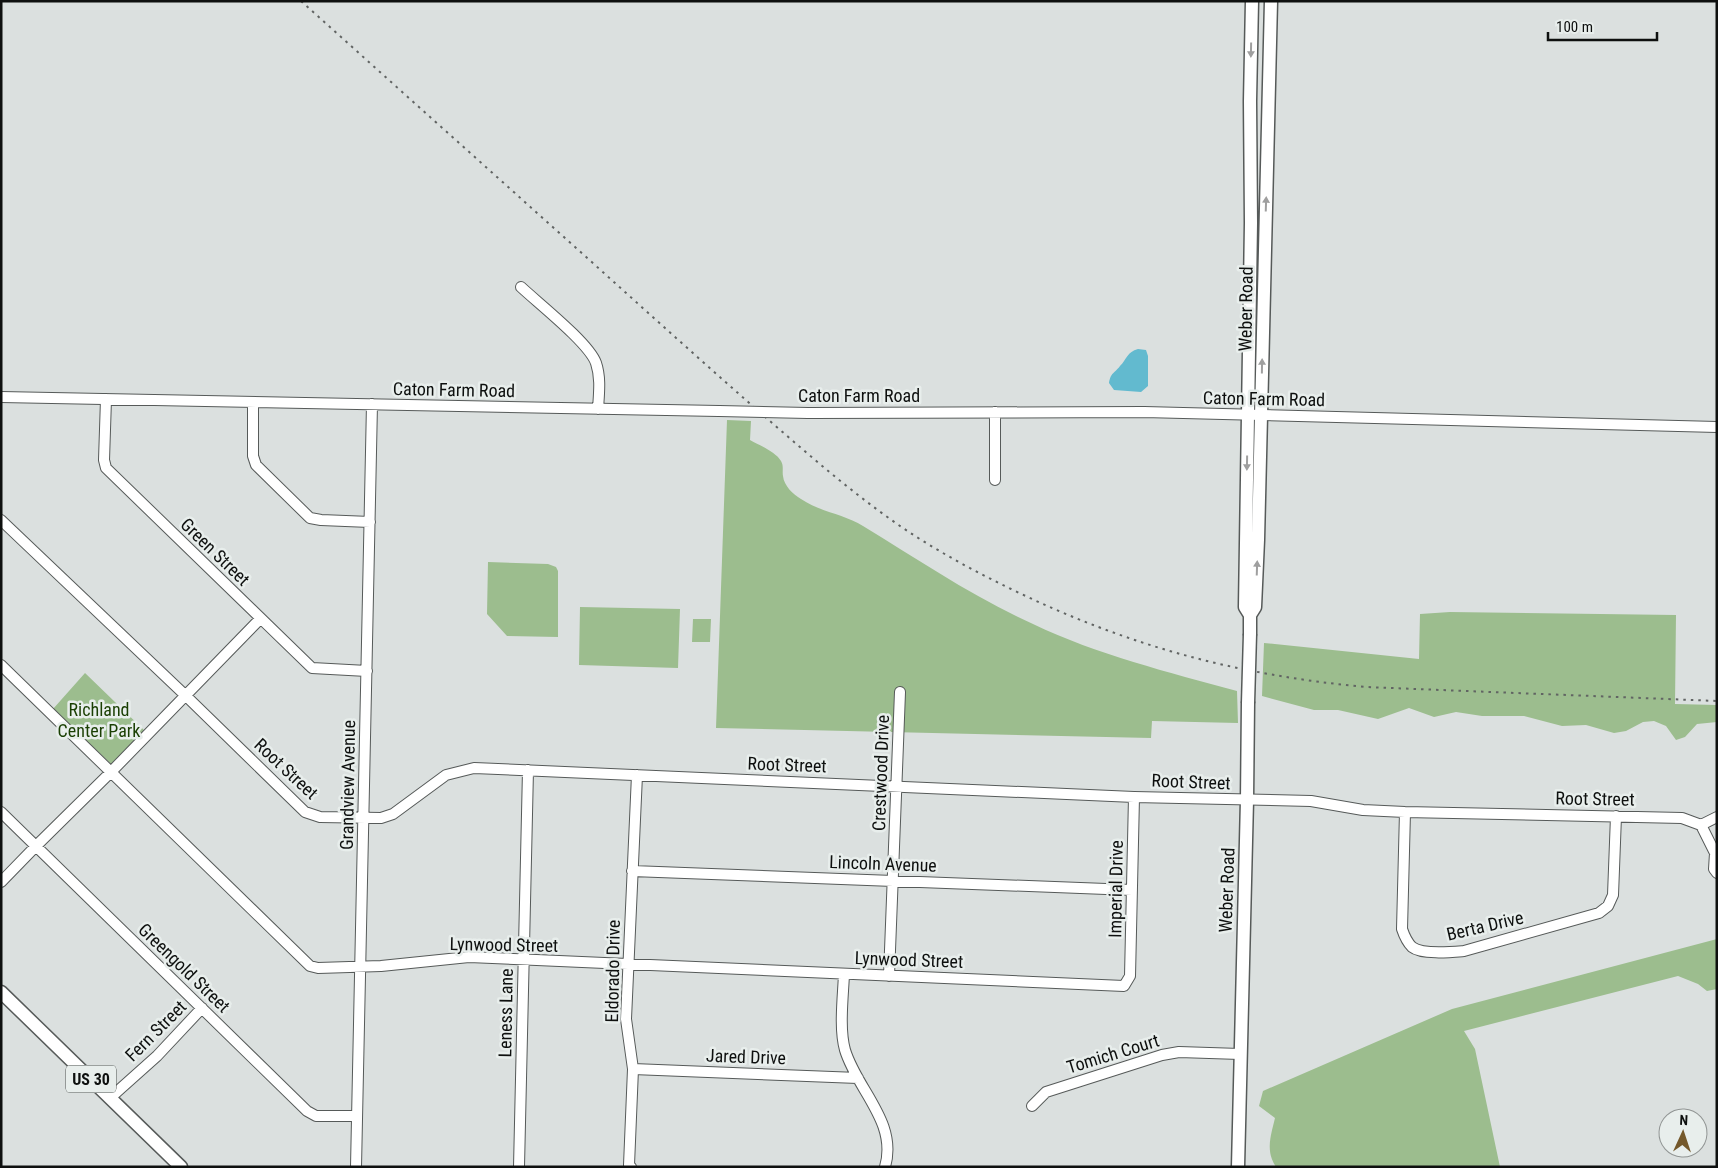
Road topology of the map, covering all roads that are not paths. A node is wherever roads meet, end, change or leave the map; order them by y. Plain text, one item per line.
1 (1252, 1) edge
2 (1271, 1) edge
3 (521, 287) dead end
4 (1, 397) edge
5 (106, 399) junction
6 (253, 402) junction
7 (372, 404) junction
8 (598, 409) junction
9 (995, 412) junction
10 (1248, 415) junction
11 (1261, 415) junction
12 (1717, 427) edge
13 (995, 480) dead end
14 (1, 520) edge
15 (370, 522) junction
16 (1250, 615) junction
17 (260, 619) junction
18 (1, 665) edge
19 (367, 672) junction
20 (900, 692) dead end
21 (185, 695) junction
22 (528, 770) junction
23 (111, 772) junction
24 (637, 775) junction
25 (897, 786) junction
26 (1134, 797) junction
27 (1247, 800) junction
28 (1, 812) edge
29 (1405, 812) junction
30 (1616, 816) junction
31 (1717, 817) edge
32 (364, 818) junction
33 (1701, 825) junction
34 (36, 846) junction
35 (632, 871) junction
36 (1717, 873) edge
37 (894, 881) junction
38 (1, 882) edge
39 (1132, 890) junction
40 (524, 960) junction
41 (628, 965) junction
42 (360, 966) junction
43 (844, 974) junction
44 (889, 976) junction
45 (1127, 982) joint
46 (1, 992) edge
47 (202, 1008) junction
48 (1240, 1054) junction
49 (633, 1069) junction
50 (858, 1078) junction
51 (110, 1098) junction
52 (1032, 1106) dead end
53 (357, 1116) junction
54 (180, 1167) edge
55 (356, 1167) edge
56 (519, 1167) edge
57 (631, 1167) edge
58 (884, 1167) edge
59 (1238, 1167) edge

1 -> 10 main road, Weber Road
11 -> 2 main road, Weber Road
3 - 8 street
4 - 5 street, Caton Farm Road
5 - 6 street, Caton Farm Road
5 - 17 street, Green Street
6 - 7 street, Caton Farm Road
6 - 15 street
7 - 8 street, Caton Farm Road
7 - 15 street, Grandview Avenue
8 - 9 street, Caton Farm Road, bridge
9 - 10 street, Caton Farm Road
9 - 13 street
10 - 11 street, Caton Farm Road
10 -> 16 main road, Weber Road
11 - 12 street, Caton Farm Road
16 -> 11 main road, Weber Road
14 - 21 street, Root Street
15 - 19 street, Grandview Avenue
16 - 27 main road, Weber Road, bridge
17 - 19 street, Green Street
17 - 21 street
18 - 23 street, Lynwood Street
19 - 32 street, Grandview Avenue
20 - 25 street, Crestwood Drive
21 - 23 street
21 - 32 street, Root Street
22 - 24 street, Root Street
22 - 32 street, Root Street
22 - 40 street, Leness Lane
23 - 34 street
23 - 42 street, Lynwood Street
24 - 25 street, Root Street
24 - 35 street, Eldorado Drive
25 - 26 street, Root Street
25 - 37 street, Crestwood Drive
26 - 27 street, Root Street
26 - 39 street, Imperial Drive
27 - 29 street, Root Street
27 - 48 main road, Weber Road
28 - 34 street, Greengold Street
29 - 30 street, Root Street
29 - 30 street, Berta Drive
30 - 33 street, Root Street
31 - 33 street
32 - 42 street, Grandview Avenue
33 - 36 street
34 - 38 street
34 - 47 street, Greengold Street
35 - 37 street, Lincoln Avenue
35 - 41 street, Eldorado Drive
37 - 39 street, Lincoln Avenue
37 - 44 street, Crestwood Drive
39 - 45 street, Imperial Drive
40 - 41 street, Lynwood Street
40 - 42 street, Lynwood Street
40 - 56 street, Leness Lane
41 - 43 street, Lynwood Street
41 - 49 street, Eldorado Drive
42 - 53 street, Grandview Avenue
43 - 44 street, Lynwood Street
43 - 50 street
44 - 45 street, Lynwood Street
46 - 51 main road, US 30
47 - 51 street, Fern Street
47 - 53 street, Greengold Street
48 - 52 street, Tomich Court
48 - 59 main road, Weber Road
49 - 50 street, Jared Drive
49 - 57 street, Eldorado Drive
50 - 58 street
51 - 54 main road, US 30
53 - 55 street, Grandview Avenue

